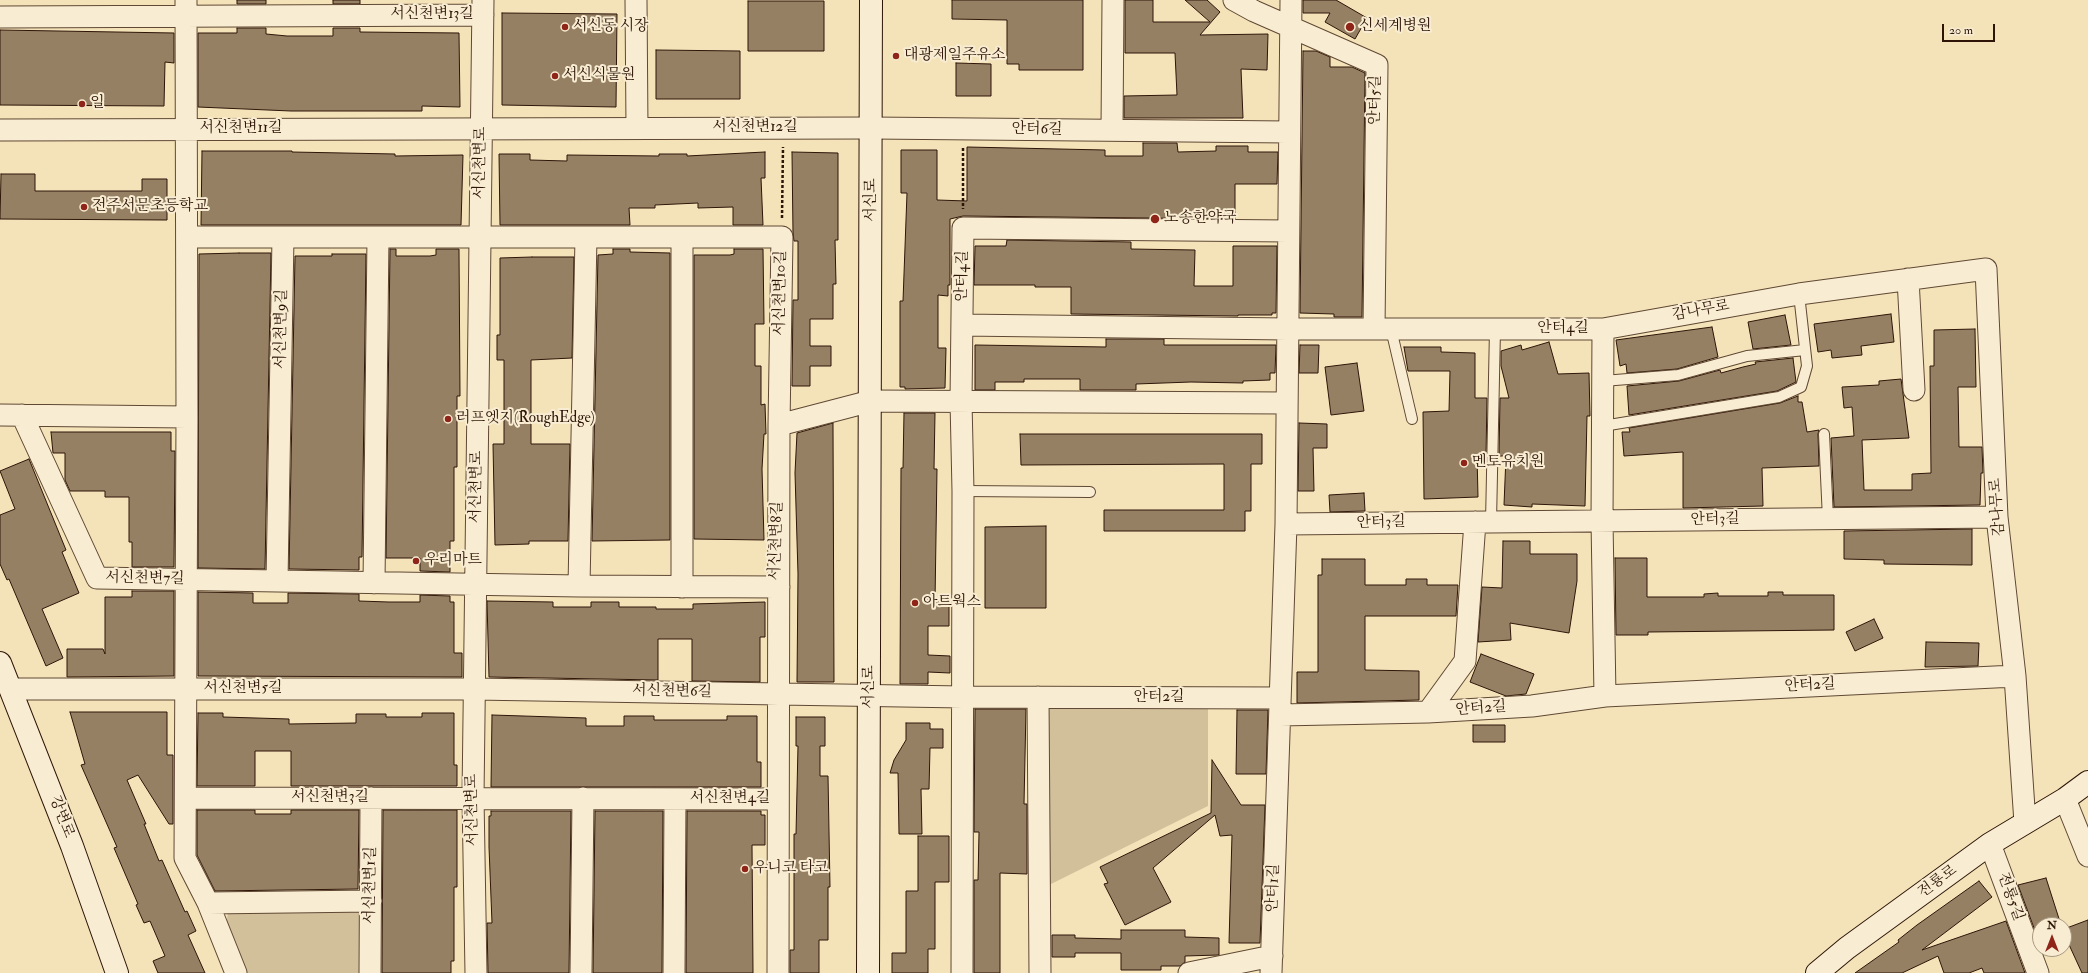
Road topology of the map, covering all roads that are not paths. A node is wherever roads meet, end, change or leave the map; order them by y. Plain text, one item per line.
1 (871, 0) edge
2 (1113, 0) edge
3 (1234, 0) edge
4 (1291, 0) edge
5 (636, 1) edge
6 (483, 7) edge
7 (91, 8) edge
8 (186, 8) edge
9 (285, 8) edge
10 (381, 8) edge
11 (0, 17) edge
12 (1290, 26) junction
13 (481, 128) junction
14 (637, 128) junction
15 (872, 128) junction
16 (187, 129) junction
17 (0, 130) edge
18 (1112, 130) junction
19 (1288, 132) junction
20 (1288, 231) junction
21 (187, 237) junction
22 (283, 237) junction
23 (378, 237) junction
24 (480, 237) junction
25 (586, 237) junction
26 (682, 237) junction
27 (1908, 279) junction
28 (1799, 294) junction
29 (962, 324) junction
30 (1287, 329) junction
31 (1383, 329) junction
32 (1495, 329) junction
33 (1603, 329) junction
34 (1805, 350) junction
35 (1603, 381) junction
36 (1914, 390) dead end
37 (871, 401) junction
38 (961, 401) junction
39 (1287, 403) junction
40 (0, 415) edge
41 (22, 415) junction
42 (187, 417) junction
43 (1412, 419) dead end
44 (779, 425) junction
45 (1603, 426) junction
46 (1824, 434) dead end
47 (963, 491) junction
48 (1090, 492) dead end
49 (1997, 517) junction
50 (1828, 519) junction
51 (1602, 521) junction
52 (1483, 522) junction
53 (1286, 524) junction
54 (187, 580) junction
55 (277, 581) junction
56 (374, 583) junction
57 (475, 585) junction
58 (579, 586) junction
59 (682, 587) junction
60 (779, 587) junction
61 (0, 663) edge
62 (2016, 676) junction
63 (12, 689) junction
64 (187, 689) junction
65 (474, 689) junction
66 (778, 694) junction
67 (870, 696) junction
68 (1605, 696) junction
69 (963, 697) junction
70 (1038, 697) junction
71 (1280, 706) junction
72 (1428, 712) junction
73 (2088, 782) edge
74 (473, 797) junction
75 (186, 798) junction
76 (372, 798) junction
77 (583, 798) junction
78 (675, 799) junction
79 (778, 799) junction
80 (2065, 800) junction
81 (2025, 823) junction
82 (1990, 844) junction
83 (2088, 856) edge
84 (370, 901) junction
85 (208, 903) junction
86 (1271, 964) edge
87 (116, 973) edge
88 (236, 973) edge
89 (370, 973) edge
90 (476, 973) edge
91 (580, 973) edge
92 (674, 973) edge
93 (778, 973) edge
94 (868, 973) edge
95 (962, 973) edge
96 (1040, 973) edge
97 (1189, 973) edge
98 (1817, 973) edge
99 (2038, 973) edge

1 - 15 street, 서신로
2 - 18 street
3 - 12 street, 안터5길
4 - 12 street
5 - 14 street
6 - 10 street, 서신천변13길
6 - 13 street, 서신천변로
7 - 8 street, 서신천변13길
7 - 11 street, 서신천변13길
8 - 9 street, 서신천변13길
8 - 16 street
9 - 10 street, 서신천변13길
12 - 19 street
12 - 31 street, 안터5길
13 - 14 street, 서신천변12길
13 - 16 street, 서신천변11길
13 - 24 street, 서신천변로
14 - 15 street, 서신천변12길
15 - 18 street, 안터6길
15 - 37 street, 서신로
16 - 17 street, 서신천변11길
16 - 21 street
18 - 19 street, 안터6길
19 - 20 street
20 - 29 street, 안터4길
20 - 30 street
21 - 22 street
21 - 42 street
22 - 23 street
22 - 55 street, 서신천변9길
23 - 24 street
23 - 56 street
24 - 25 street, 서신천변10길
24 - 57 street, 서신천변로
25 - 26 street, 서신천변10길
25 - 58 street
26 - 44 street, 서신천변10길
26 - 59 street
27 - 28 street, 감나무로
27 - 36 street
27 - 49 street, 감나무로
28 - 33 street, 감나무로
28 - 34 lane
29 - 30 street, 안터4길
29 - 38 street
30 - 31 street, 안터4길
30 - 39 street
31 - 32 street, 안터4길
31 - 43 lane
32 - 33 street, 안터4길
32 - 52 lane
33 - 35 street, 안터4길
34 - 35 lane
34 - 45 lane
35 - 45 street, 안터4길
37 - 38 street
37 - 44 street
37 - 67 street, 서신로
38 - 39 street
38 - 47 street
39 - 53 street
40 - 41 street
41 - 42 street
41 - 54 street, 서신천변7길
42 - 54 street
44 - 60 street, 서신천변8길
45 - 51 street, 안터4길
46 - 50 lane
47 - 48 lane
47 - 69 street
49 - 50 street, 안터3길
49 - 62 street, 감나무로
50 - 51 street, 안터3길
51 - 52 street, 안터3길
51 - 68 street
52 - 53 street, 안터3길
52 - 72 street, 안터2길
53 - 71 street
54 - 55 street, 서신천변7길
54 - 64 street
55 - 56 street, 서신천변7길
56 - 57 street, 서신천변7길
57 - 58 street, 서신천변8길
57 - 65 street, 서신천변로
58 - 59 street, 서신천변8길
59 - 60 street, 서신천변8길
60 - 66 street
61 - 63 street, 강변로
62 - 68 street, 안터2길
62 - 81 street, 감나무로
63 - 64 street, 서신천변5길
63 - 87 street, 강변로
64 - 65 street, 서신천변5길
64 - 75 street
65 - 66 street, 서신천변6길
65 - 74 street, 서신천변로
66 - 67 street, 서신천변6길
66 - 79 street
67 - 69 street, 안터2길
67 - 94 street, 서신로
68 - 72 street, 안터2길
69 - 70 street, 안터2길
69 - 95 street
70 - 71 street, 안터2길
70 - 96 street
71 - 72 street, 안터2길
71 - 86 street, 안터1길
73 - 80 street, 전룡로
74 - 76 street, 서신천변3길
74 - 77 street, 서신천변4길
74 - 90 street, 서신천변로
75 - 76 street, 서신천변3길
75 - 85 street
76 - 84 street, 서신천변1길
77 - 78 street, 서신천변4길
77 - 91 street
78 - 79 street, 서신천변4길
78 - 92 street, 서신천변4길
79 - 93 street, 서신천변4길
80 - 81 street, 전룡로
80 - 83 street
81 - 82 street, 전룡로
82 - 98 street, 전룡로
82 - 99 street, 전룡5길
84 - 85 street
84 - 89 street, 서신천변1길
85 - 88 street
86 - 97 street, 안터1길

